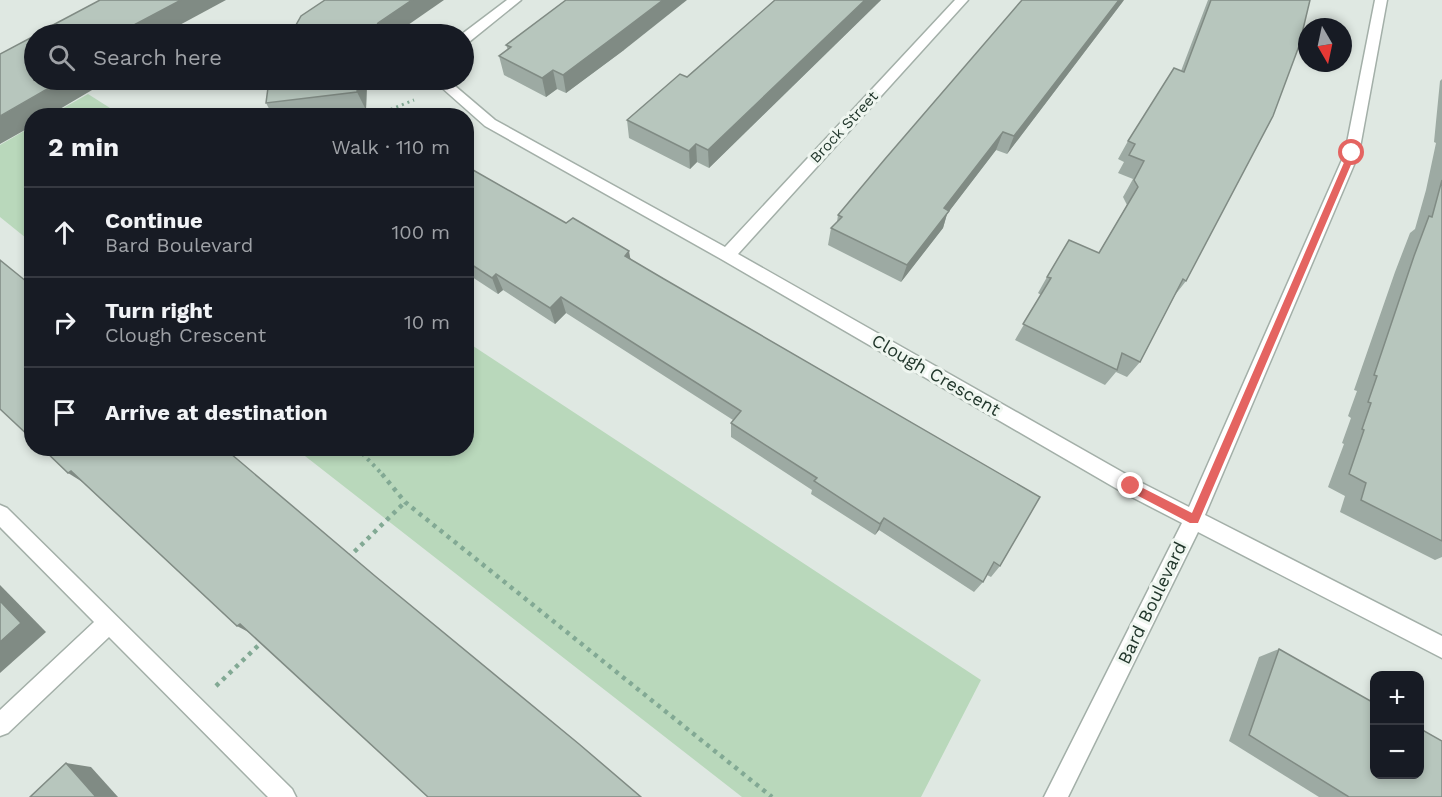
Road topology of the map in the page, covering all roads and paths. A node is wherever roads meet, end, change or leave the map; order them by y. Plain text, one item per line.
1 (515, 0) edge
2 (962, 0) edge
3 (1381, 0) edge
4 (474, 31) edge
5 (452, 90) edge
6 (414, 100) dead end
7 (394, 108) edge
8 (472, 108) edge
9 (474, 109) edge
10 (727, 255) junction
11 (365, 456) edge
12 (405, 502) junction
13 (0, 514) edge
14 (1194, 519) junction
15 (340, 566) edge
16 (108, 623) junction
17 (264, 639) edge
18 (1442, 647) edge
19 (196, 705) junction
20 (0, 725) edge
21 (284, 797) edge
22 (772, 797) edge
23 (1056, 797) edge

1 - 4 street
2 - 10 street, Brock Street
3 - 14 street, Bard Boulevard
5 - 8 street, Clough Crescent
6 - 7 path
9 - 10 street, Clough Crescent
10 - 14 street, Clough Crescent
11 - 12 path
12 - 15 path
12 - 22 path
13 - 16 street
14 - 18 street, Clough Crescent
14 - 23 street, Bard Boulevard
16 - 19 street
16 - 20 street
17 - 19 path
19 - 21 street

